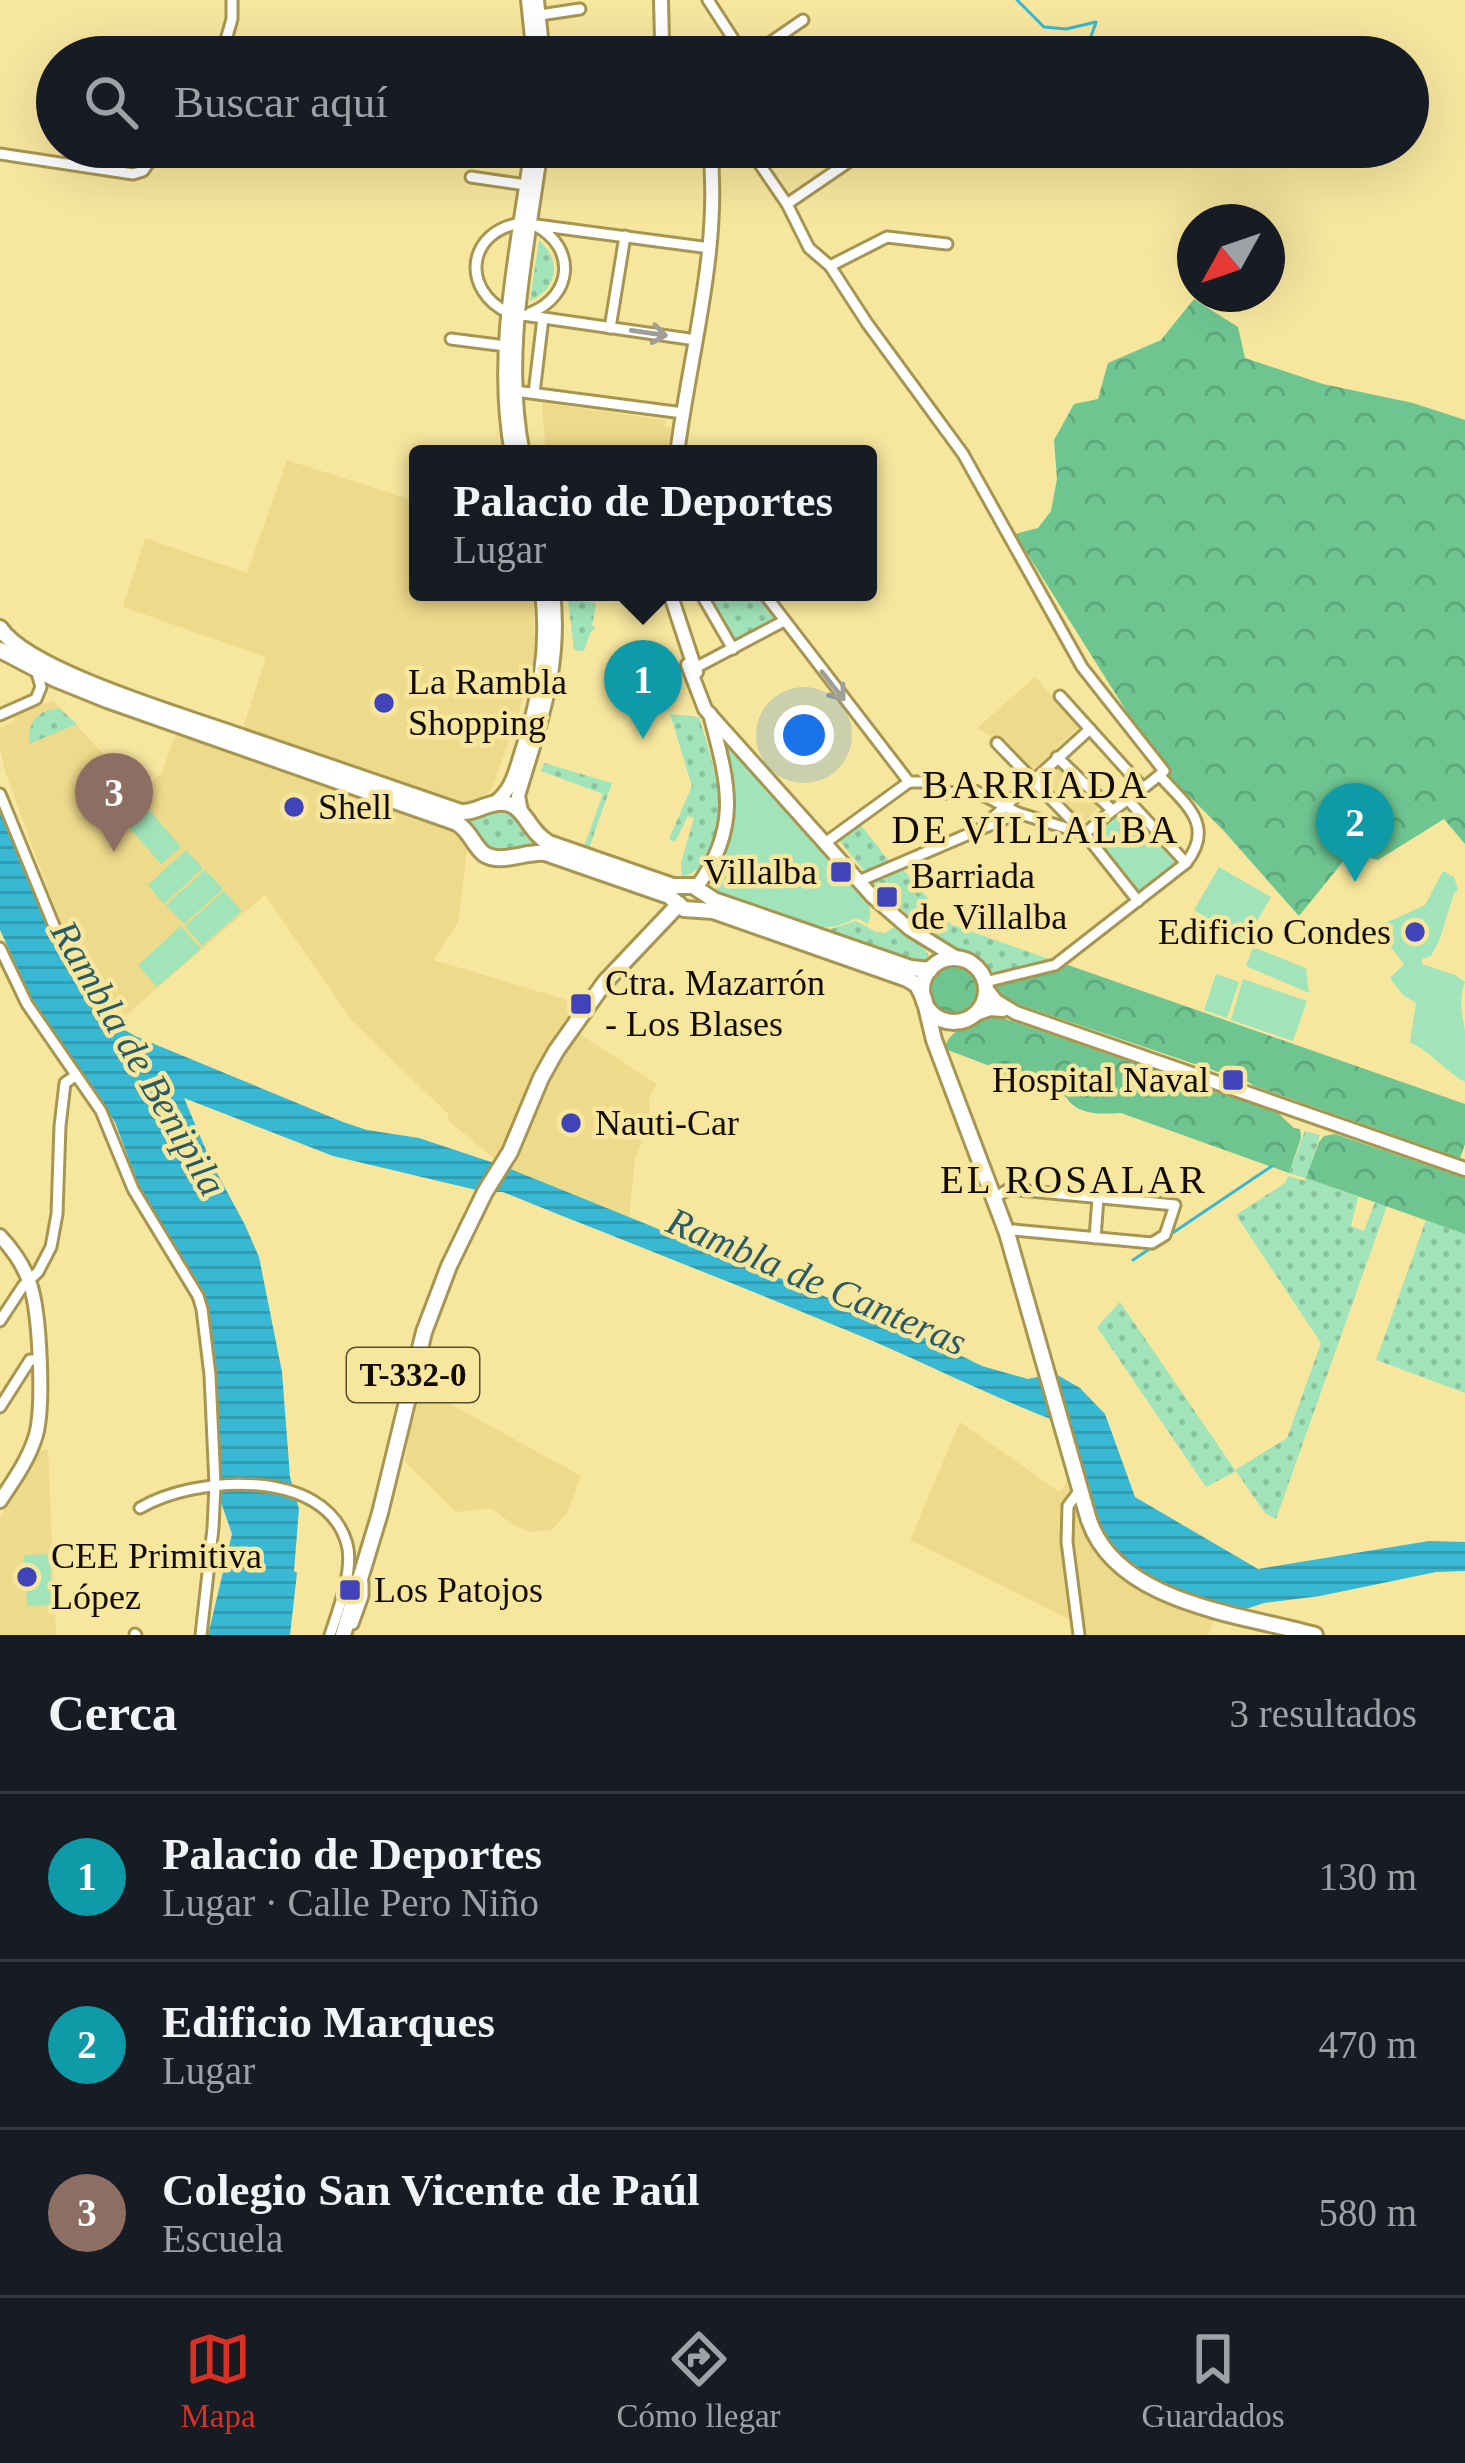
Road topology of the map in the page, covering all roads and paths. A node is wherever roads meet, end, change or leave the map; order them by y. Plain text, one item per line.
1 (232, 0) edge
2 (528, 0) edge
3 (708, 0) edge
4 (538, 8) edge
5 (580, 9) dead end
6 (803, 20) dead end
7 (227, 36) edge
8 (532, 36) edge
9 (733, 36) edge
10 (779, 36) edge
11 (0, 154) edge
12 (36, 160) edge
13 (89, 168) edge
14 (145, 168) edge
15 (529, 168) edge
16 (538, 168) edge
17 (706, 168) edge
18 (763, 168) edge
19 (840, 168) edge
20 (471, 177) dead end
21 (526, 185) junction
22 (787, 204) junction
23 (526, 223) junction
24 (625, 236) junction
25 (947, 244) dead end
26 (710, 248) junction
27 (830, 266) junction
28 (514, 314) junction
29 (543, 318) junction
30 (610, 328) junction
31 (451, 339) dead end
32 (696, 340) junction
33 (506, 346) junction
34 (514, 393) junction
35 (534, 393) junction
36 (683, 413) junction
37 (511, 445) edge
38 (522, 445) edge
39 (679, 445) edge
40 (543, 601) edge
41 (554, 601) edge
42 (674, 601) edge
43 (705, 601) edge
44 (770, 601) edge
45 (784, 621) junction
46 (0, 628) edge
47 (733, 649) junction
48 (0, 650) edge
49 (691, 667) junction
50 (34, 668) junction
51 (1060, 696) dead end
52 (0, 715) edge
53 (1090, 729) junction
54 (723, 738) junction
55 (997, 742) dead end
56 (1058, 757) junction
57 (1162, 774) junction
58 (1031, 781) junction
59 (909, 782) junction
60 (1143, 788) junction
61 (0, 794) edge
62 (1128, 800) junction
63 (489, 806) junction
64 (1004, 808) junction
65 (1111, 809) junction
66 (1018, 813) junction
67 (524, 817) junction
68 (726, 826) junction
69 (980, 829) junction
70 (1084, 834) junction
71 (475, 842) junction
72 (825, 843) junction
73 (513, 856) junction
74 (1186, 863) junction
75 (859, 881) junction
76 (693, 888) junction
77 (1138, 901) junction
78 (686, 907) junction
79 (910, 928) junction
80 (0, 948) edge
81 (957, 958) junction
82 (930, 970) junction
83 (986, 985) junction
84 (924, 998) junction
85 (101, 1010) dead end
86 (1016, 1012) junction
87 (976, 1014) junction
88 (956, 1022) junction
89 (941, 1059) junction
90 (75, 1076) junction
91 (1465, 1169) edge
92 (994, 1198) junction
93 (1098, 1198) junction
94 (1007, 1233) junction
95 (0, 1236) edge
96 (1095, 1238) junction
97 (29, 1281) junction
98 (0, 1321) edge
99 (38, 1360) junction
100 (0, 1407) edge
101 (215, 1485) junction
102 (1080, 1490) junction
103 (0, 1501) edge
104 (140, 1508) dead end
105 (361, 1565) junction
106 (201, 1635) edge
107 (340, 1635) edge
108 (1079, 1635) edge
109 (1315, 1635) edge

1 - 7 street
2 - 8 main road
3 - 9 street
4 - 5 street
6 - 10 street
11 - 12 street
13 - 14 street
15 - 21 main road
16 - 23 main road
17 - 26 main road
18 - 22 street
19 - 22 street
20 - 21 street
21 - 23 main road
22 - 27 street
23 - 24 street
23 - 28 main road
23 - 28 street
23 - 28 street
24 - 26 street
24 - 30 street
25 - 27 street
26 - 32 main road
27 - 57 street
28 - 29 street
28 - 33 main road
28 - 34 main road
29 - 30 street
29 - 35 street
30 -> 32 street
31 - 33 street
32 - 36 main road
33 - 37 main road
34 - 35 street
34 - 38 main road
35 - 36 street
36 - 39 main road
40 - 63 main road
41 - 67 main road
42 - 49 main road
43 - 47 street
44 - 45 street
45 - 47 street
45 -> 59 street
46 - 63 main road
47 - 49 street
48 - 50 main road
49 - 54 main road
49 - 68 main road
50 - 52 street
50 - 71 main road
51 - 53 street
53 - 56 street
53 - 60 street
54 - 68 main road
54 - 72 main road
55 - 58 street
56 - 58 street
56 - 65 street
57 - 60 street
57 - 74 street
58 - 64 street
58 - 70 street
59 - 64 street
59 - 72 street
60 - 62 street
61 - 85 street
62 - 65 street
62 - 74 street
63 - 67 main road
63 - 71 main road
64 - 66 street
64 - 69 street
65 - 70 street
66 - 69 street
66 - 70 street
67 - 73 main road
67 - 76 main road
68 - 76 main road
69 - 75 street
70 - 77 street
71 - 73 main road
72 - 75 main road
73 - 78 main road
74 - 77 street
75 - 79 main road
76 - 78 main road
76 - 78 main road
76 - 82 main road
77 - 83 street
78 - 84 main road
78 - 105 main road, T-332-0
79 - 81 main road
79 - 82 main road
80 - 90 street
81 - 82 main road
81 - 83 main road
82 - 84 main road
83 - 86 main road
83 - 87 main road
84 - 88 main road
84 - 89 main road
86 - 87 main road
86 - 91 main road
87 - 88 main road
88 - 89 main road
89 - 92 main road
90 - 97 street
90 - 101 street
92 - 93 street
92 - 94 main road
93 - 96 street
93 - 96 street
94 - 96 street
94 - 102 main road
95 - 97 main road
97 - 98 street
97 - 99 main road
99 - 100 street
99 - 103 main road
101 - 104 street
101 - 105 street
101 - 106 street
102 - 108 street
102 - 109 main road
105 - 107 main road, T-332-0

